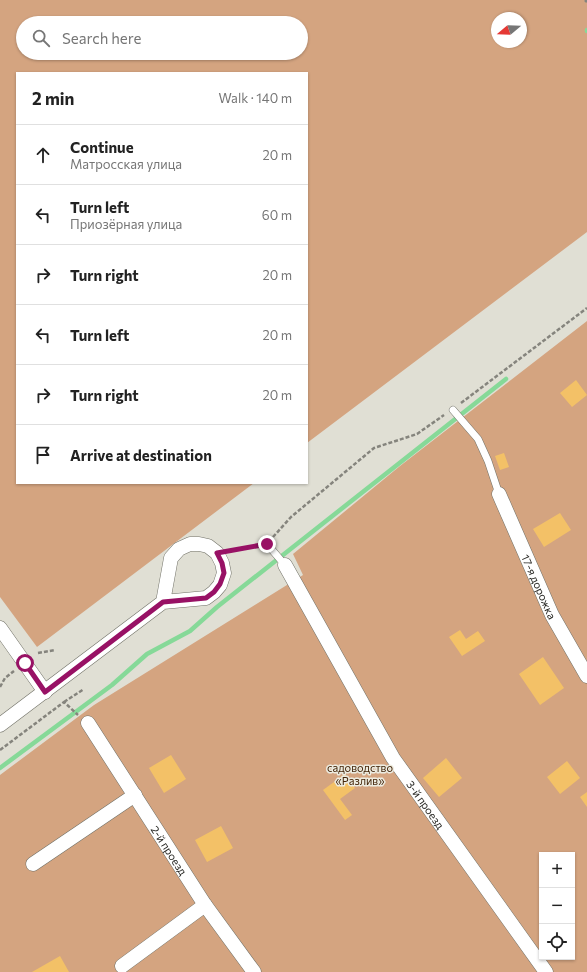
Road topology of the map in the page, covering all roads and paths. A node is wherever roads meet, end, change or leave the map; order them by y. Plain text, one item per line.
1 (587, 308) edge
2 (454, 412) junction
3 (499, 494) joint
4 (267, 544) junction
5 (217, 553) junction
6 (285, 565) joint
7 (163, 602) junction
8 (0, 628) edge
9 (56, 650) dead end
10 (38, 653) dead end
11 (16, 670) dead end
12 (587, 676) edge
13 (0, 686) edge
14 (84, 689) dead end
15 (45, 692) junction
16 (64, 702) junction
17 (83, 719) joint
18 (0, 725) edge
19 (0, 750) edge
20 (135, 795) junction
21 (33, 864) dead end
22 (205, 905) junction
23 (122, 966) dead end
24 (254, 972) edge
25 (546, 972) edge

1 - 2 path
2 - 3 lane
2 - 4 path
3 - 12 street, 17-я дорожка
4 - 5 path
4 - 6 lane
5 - 7 street
5 - 7 street
6 - 25 street, 3-й проезд
7 - 15 street
8 - 15 street
9 - 10 path
11 - 13 path
14 - 16 path
15 - 18 street
16 - 17 path
16 - 19 path
17 - 20 street, 2-й проезд
20 - 21 street
20 - 22 street, 2-й проезд
22 - 23 street
22 - 24 street, 2-й проезд

